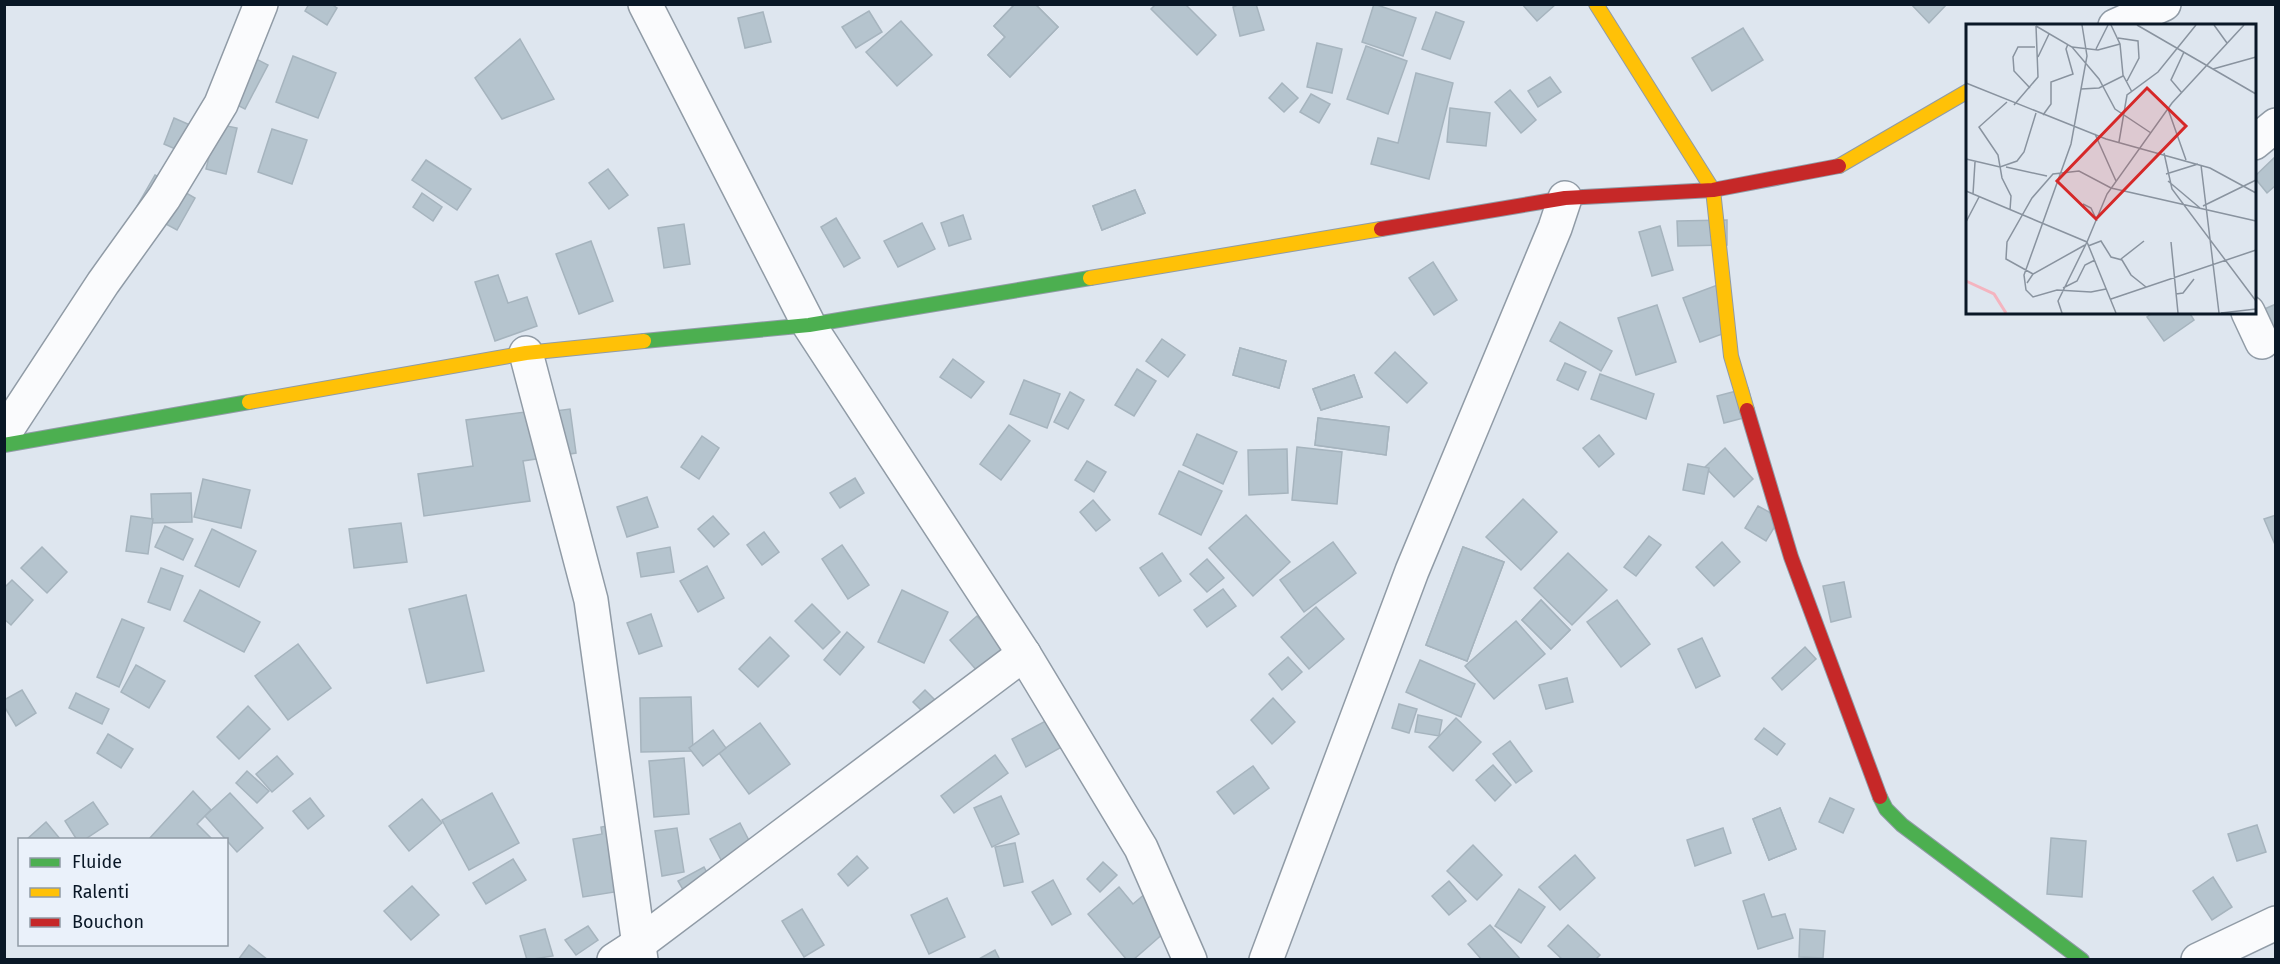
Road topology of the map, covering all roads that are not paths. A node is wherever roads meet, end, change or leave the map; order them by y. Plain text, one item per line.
1 (261, 4) edge
2 (645, 4) edge
3 (1596, 4) edge
4 (2164, 4) edge
5 (2119, 24) edge
6 (1966, 92) edge
7 (2276, 124) edge
8 (2256, 141) edge
9 (1713, 190) junction
10 (1565, 198) junction
11 (2249, 314) edge
12 (809, 325) junction
13 (2262, 342) dead end
14 (526, 353) junction
15 (4, 434) edge
16 (4, 445) edge
17 (1024, 654) junction
18 (2276, 923) edge
19 (630, 955) edge
20 (1190, 960) edge
21 (1266, 960) edge
22 (2082, 960) edge
23 (2198, 960) edge

1 - 15 street
2 - 12 street
3 - 9 street
4 - 5 street
6 - 9 street
7 - 8 street
9 - 10 street
9 - 22 street
10 - 12 street
10 - 21 street
11 - 13 street
12 - 14 street
12 - 17 street
14 - 16 street
14 - 19 street
17 - 19 street
17 - 20 street
18 - 23 street

